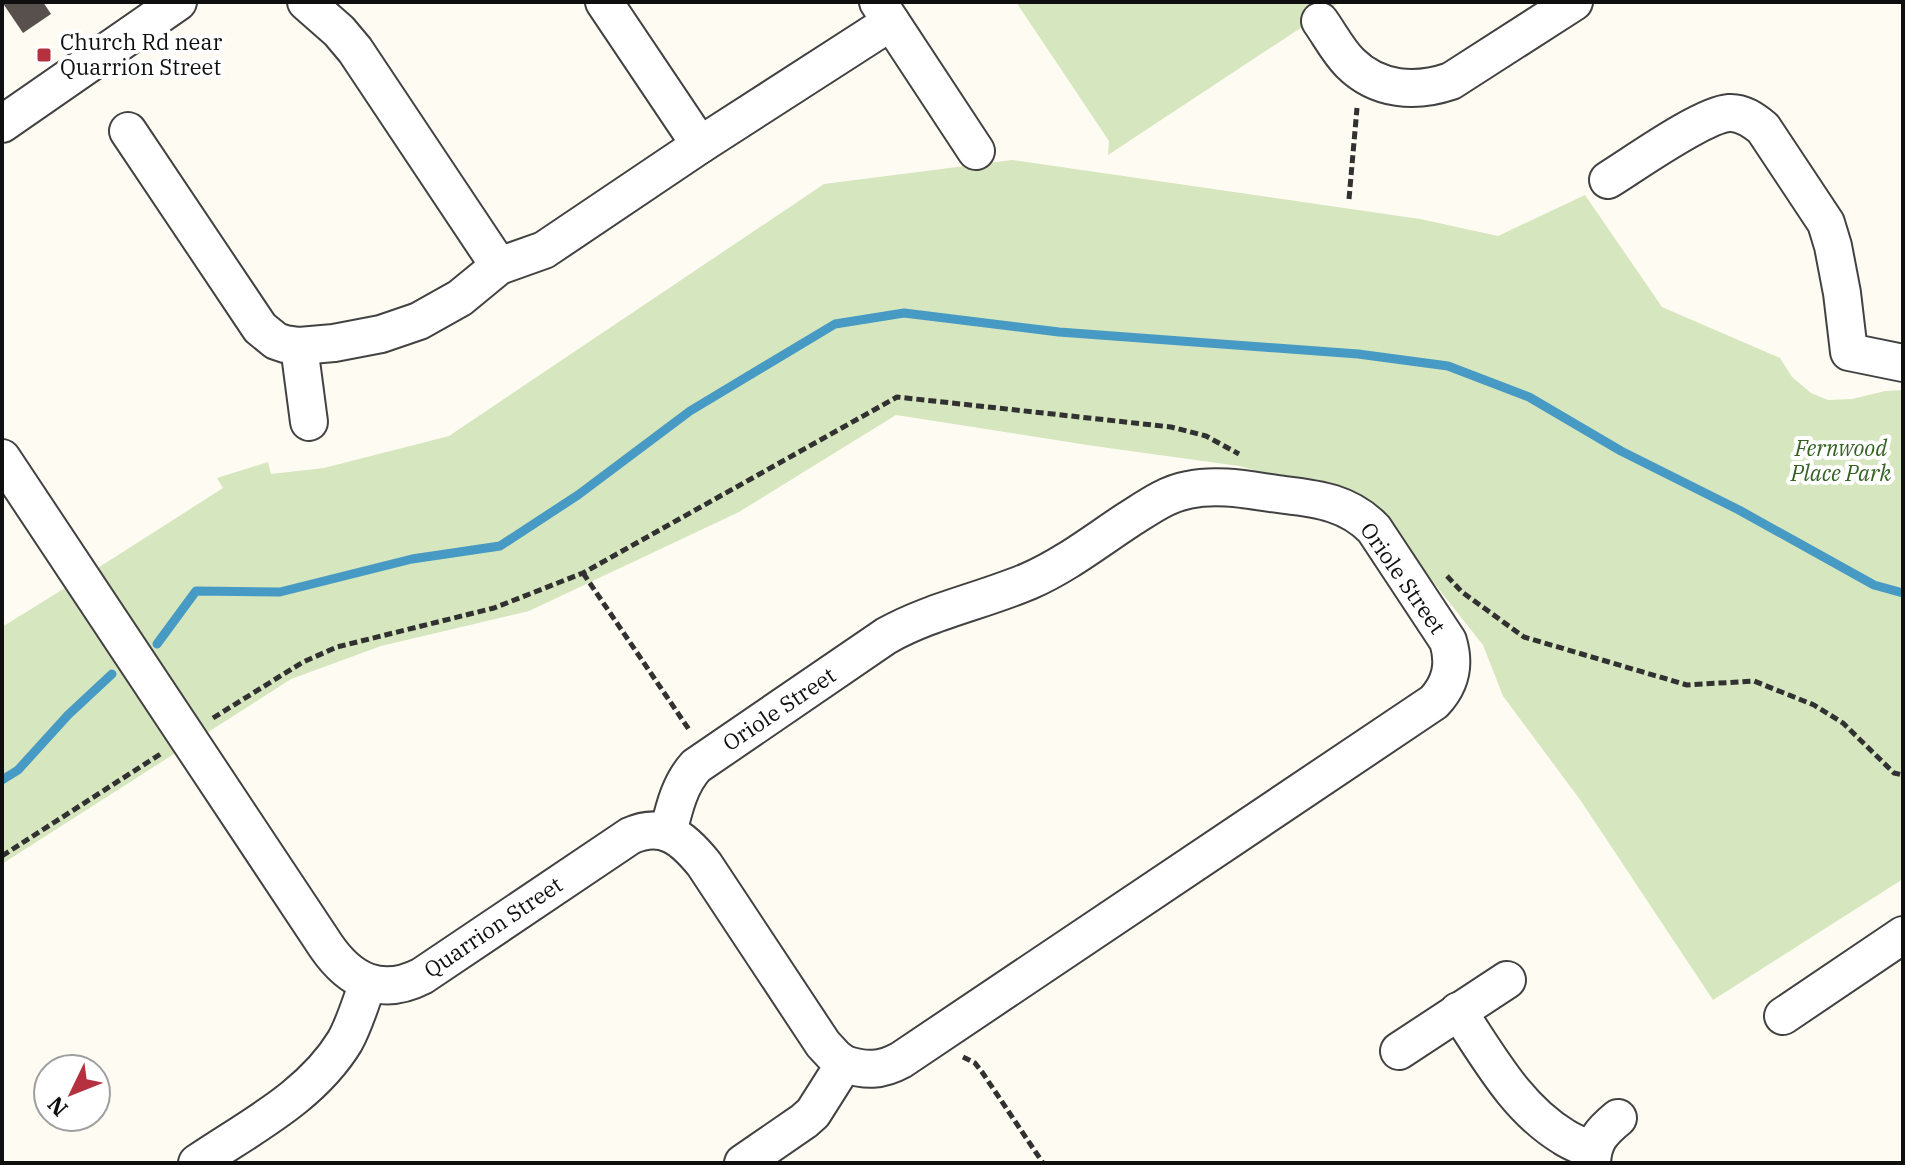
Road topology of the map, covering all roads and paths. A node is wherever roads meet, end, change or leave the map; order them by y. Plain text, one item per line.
1 (178, 2) edge
2 (306, 2) edge
3 (604, 2) edge
4 (1574, 2) edge
5 (885, 12) edge
6 (1320, 21) dead end
7 (1364, 74) junction
8 (2, 124) edge
9 (128, 131) dead end
10 (700, 145) junction
11 (976, 151) dead end
12 (1608, 180) dead end
13 (1349, 199) dead end
14 (499, 266) junction
15 (299, 346) junction
16 (1903, 363) edge
17 (309, 422) dead end
18 (2, 458) edge
19 (1248, 460) dead end
20 (1441, 569) dead end
21 (583, 573) junction
22 (208, 722) dead end
23 (169, 748) dead end
24 (708, 758) junction
25 (1903, 775) edge
26 (668, 833) junction
27 (2, 856) edge
28 (1903, 935) edge
29 (1507, 980) dead end
30 (368, 983) junction
31 (1458, 1011) junction
32 (1783, 1016) dead end
33 (1399, 1051) dead end
34 (960, 1056) dead end
35 (844, 1064) junction
36 (1618, 1118) dead end
37 (1592, 1157) edge
38 (197, 1163) edge
39 (743, 1163) edge
40 (1043, 1163) edge

1 - 8 street
2 - 14 street
3 - 10 street
4 - 7 street
5 - 10 street
5 - 11 street
6 - 7 street
7 - 13 path
9 - 15 street
10 - 14 street
12 - 16 street
14 - 15 street
15 - 17 street
18 - 30 street
19 - 21 path
20 - 25 path
21 - 22 path
21 - 24 path
23 - 27 path
24 - 26 street, Oriole Street
24 - 35 street, Oriole Street
26 - 30 street, Quarrion Street
26 - 35 street
28 - 32 street
29 - 31 street
30 - 38 street
31 - 33 street
31 - 37 street
34 - 40 path
35 - 39 street
36 - 37 street

